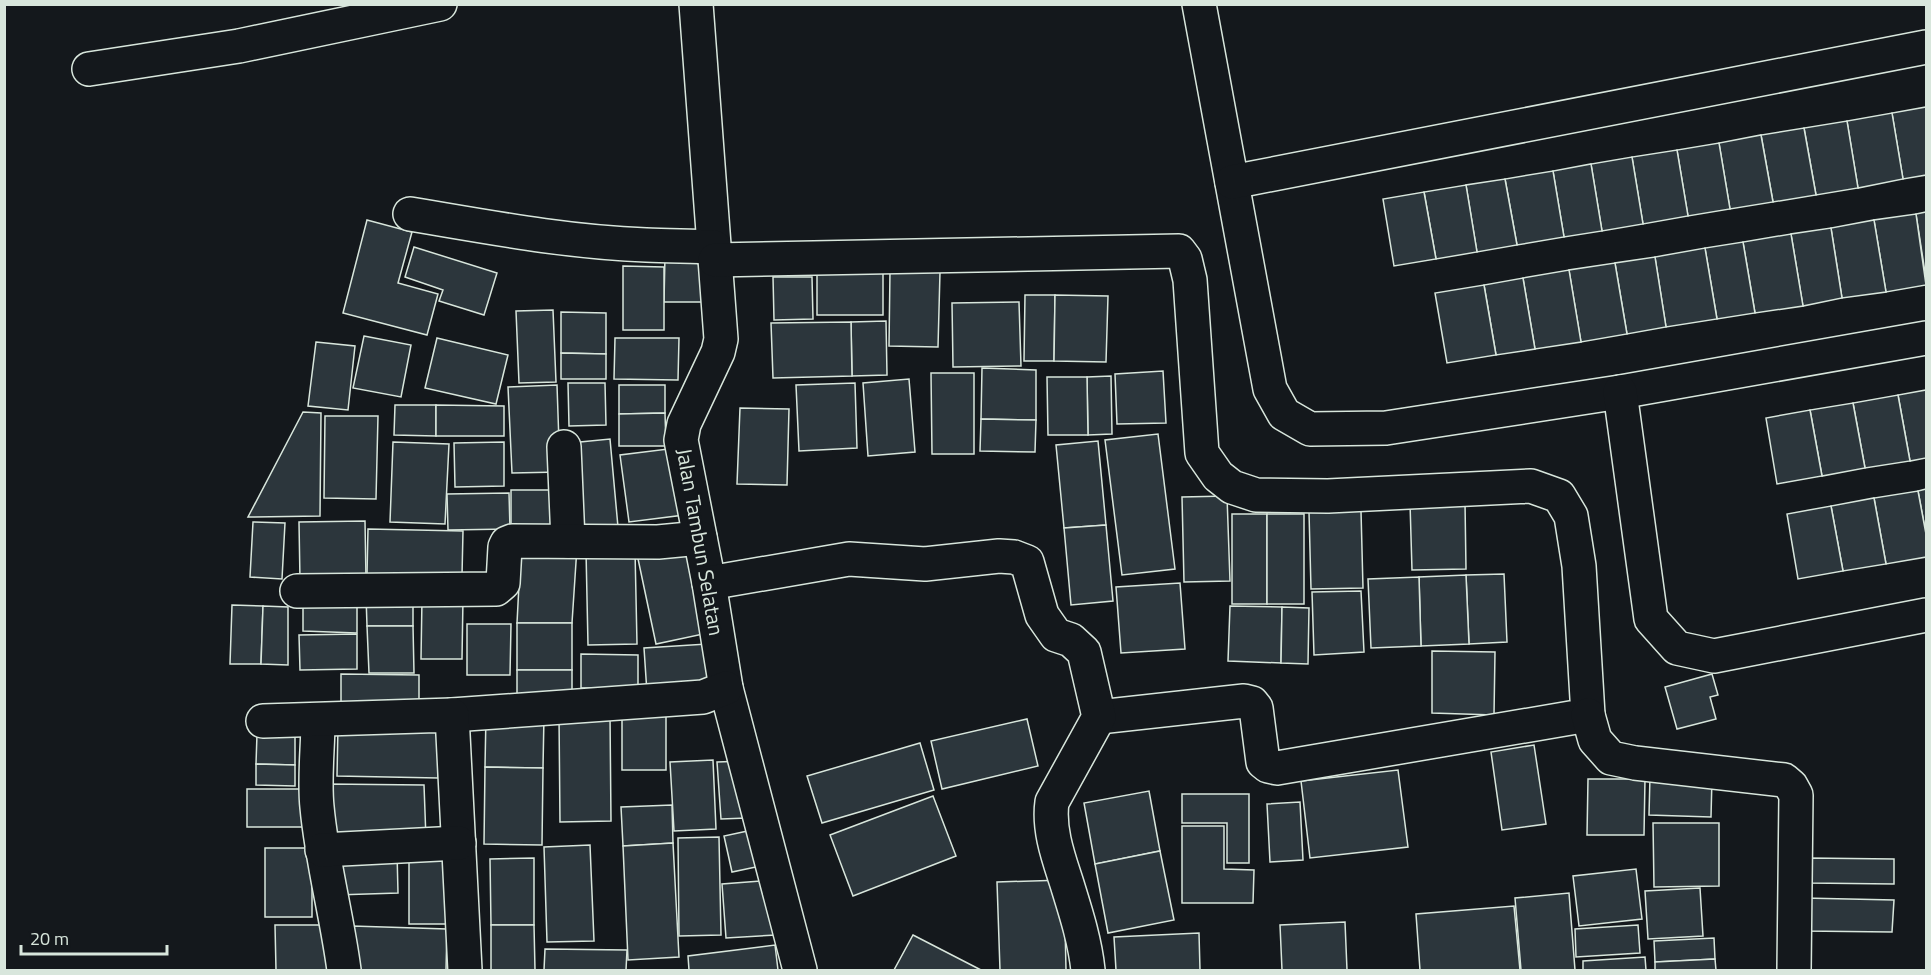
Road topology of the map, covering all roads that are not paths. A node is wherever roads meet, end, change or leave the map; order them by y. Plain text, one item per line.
1 (440, 4) edge
2 (696, 4) edge
3 (1199, 4) edge
4 (1926, 47) edge
5 (89, 69) dead end
6 (1232, 182) junction
7 (410, 214) dead end
8 (715, 253) junction
9 (1926, 338) edge
10 (1620, 392) junction
11 (564, 447) dead end
12 (700, 538) junction
13 (568, 541) junction
14 (709, 583) junction
15 (297, 591) dead end
16 (1926, 615) edge
17 (726, 688) junction
18 (452, 715) junction
19 (1588, 715) junction
20 (1099, 717) junction
21 (318, 720) junction
22 (263, 721) dead end
23 (459, 843) junction
24 (322, 850) junction
25 (344, 970) edge
26 (465, 970) edge
27 (800, 970) edge
28 (1088, 970) edge
29 (1794, 970) edge

1 - 5 street
2 - 8 street, Jalan Tambun Selatan
3 - 6 street
4 - 6 street
6 - 10 street
7 - 8 street
8 - 12 street, Jalan Tambun Selatan
8 - 19 street
9 - 10 street
10 - 16 street
11 - 13 street
12 - 13 street
12 - 14 street, Jalan Tambun Selatan
13 - 15 street
14 - 17 street, Jalan Tambun Selatan
14 - 20 street
17 - 18 street
17 - 27 street, Jalan Tambun Selatan
18 - 21 street
18 - 23 street
19 - 20 street
19 - 29 street
20 - 28 street
21 - 22 street
21 - 24 street
23 - 24 street
23 - 26 street
24 - 25 street

